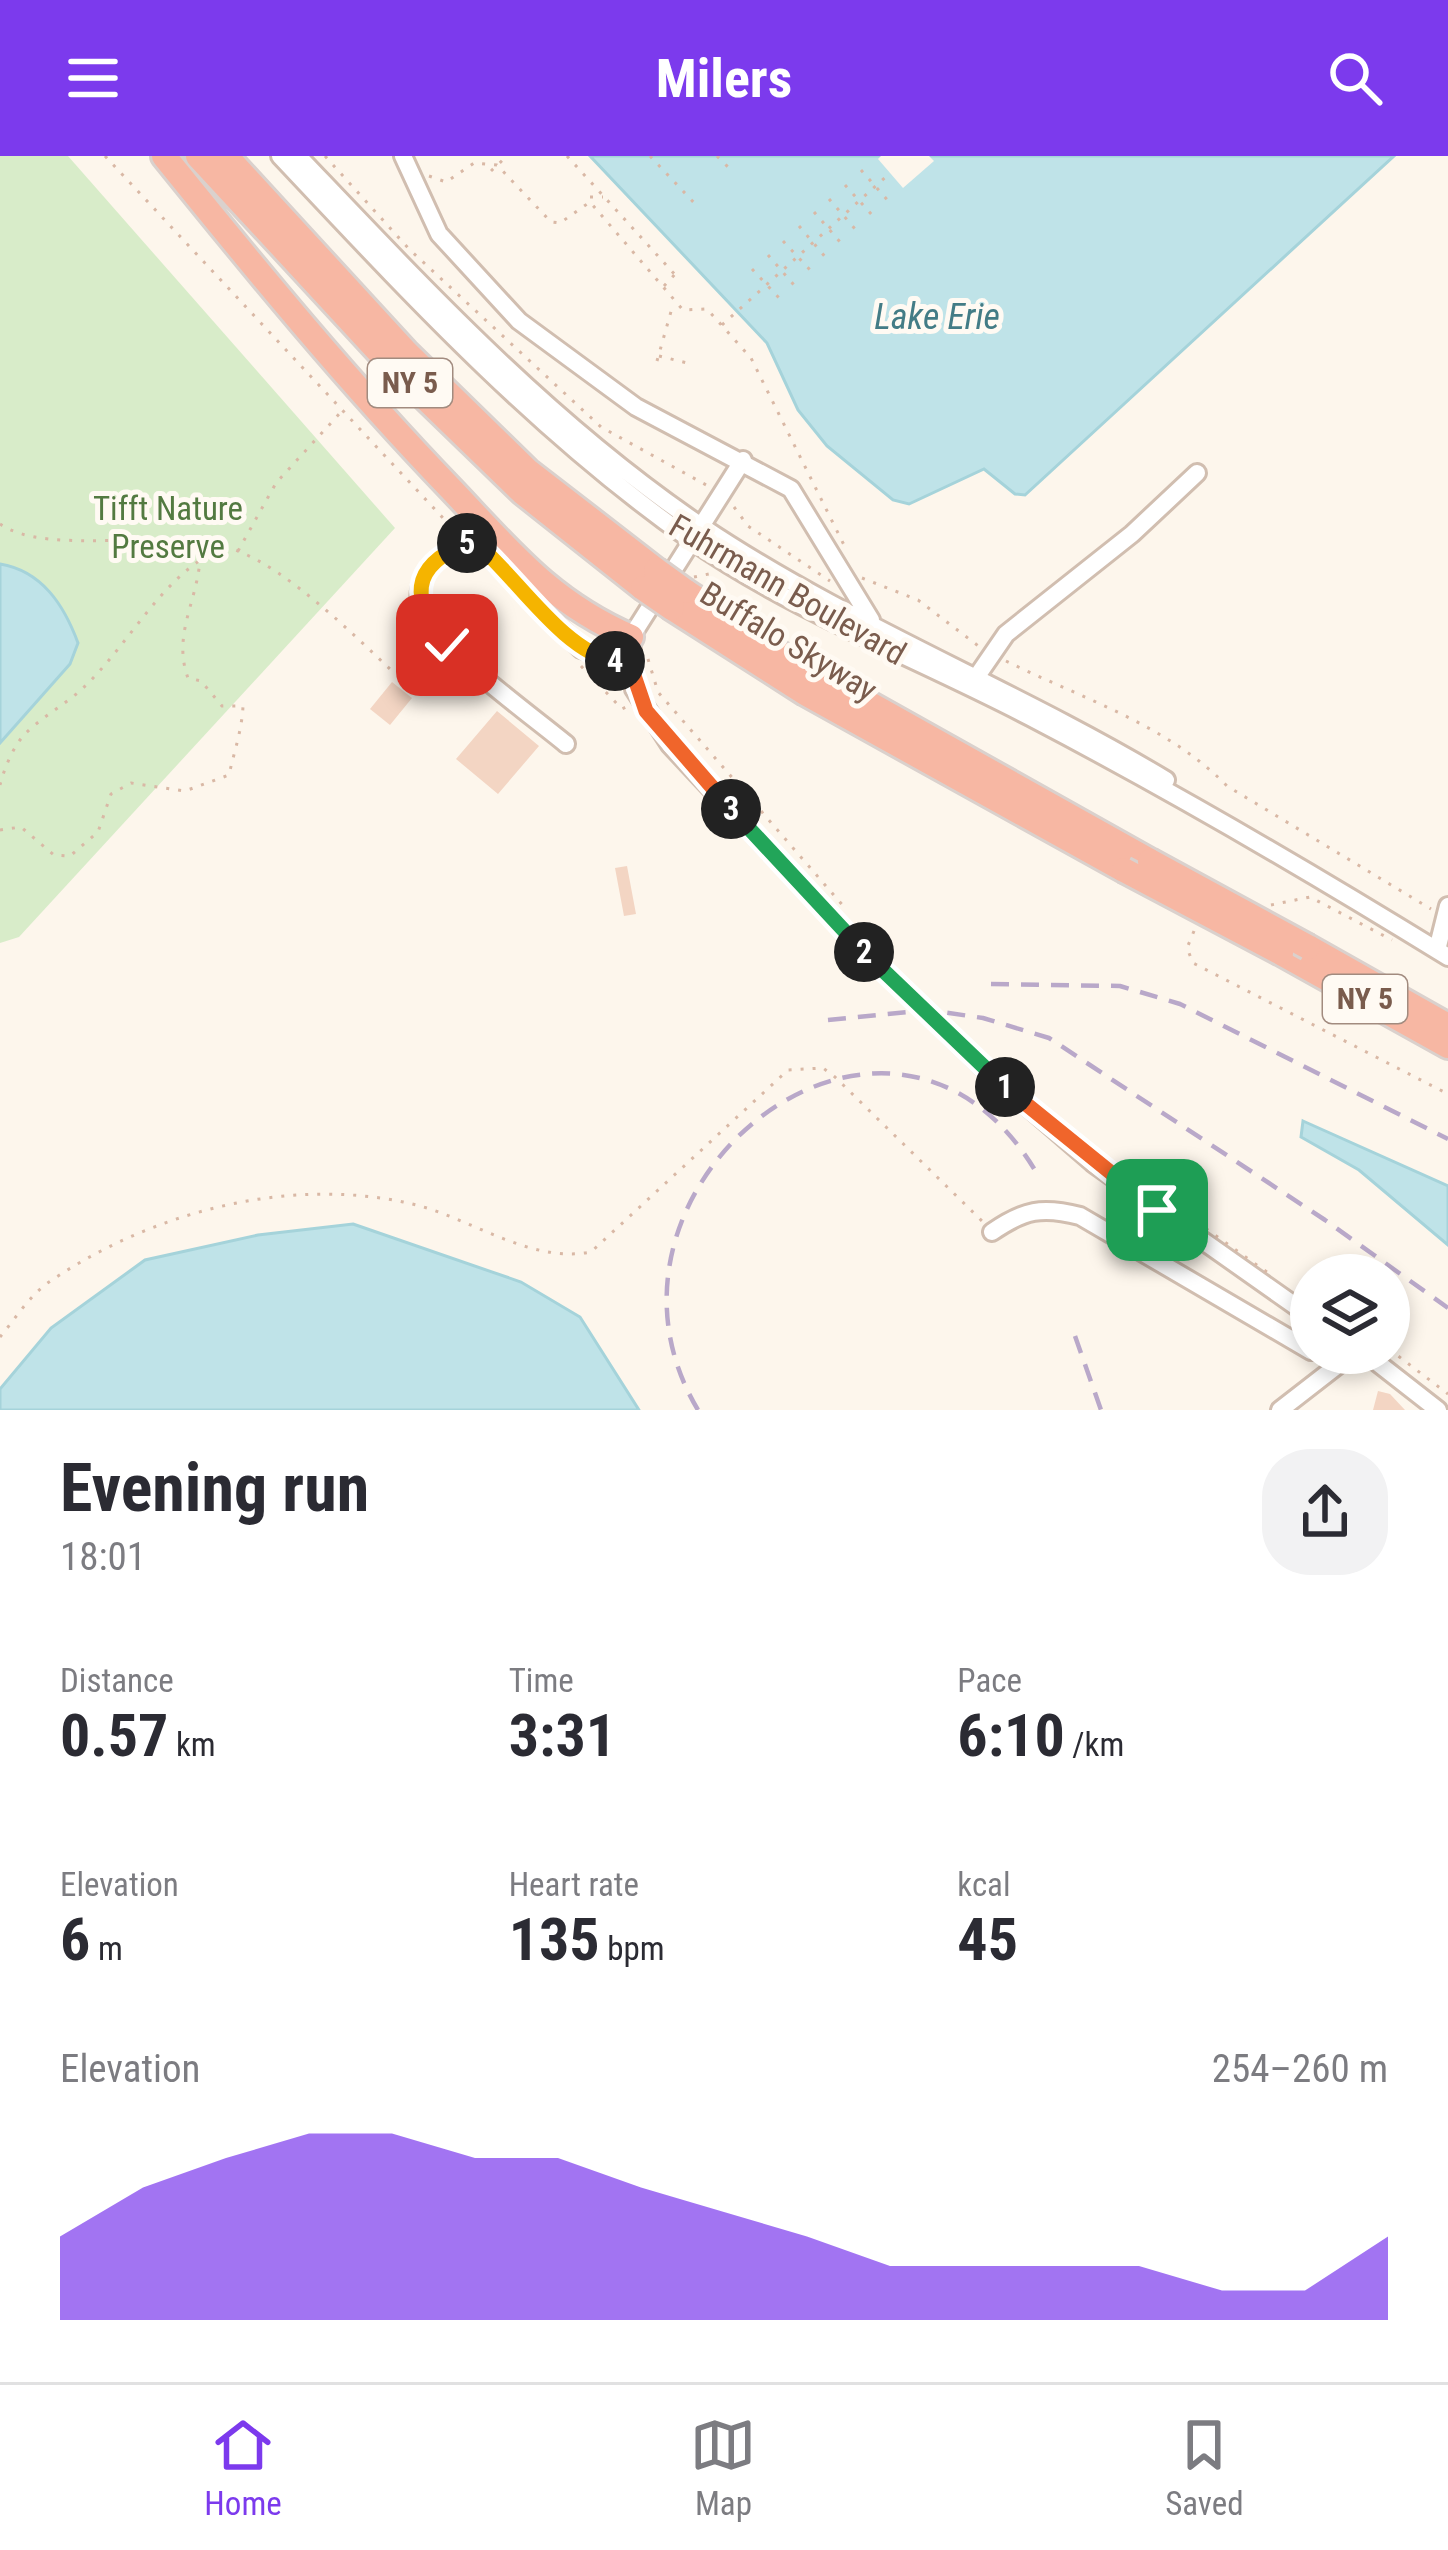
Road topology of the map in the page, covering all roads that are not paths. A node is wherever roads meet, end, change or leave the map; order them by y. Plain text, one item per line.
1 (164, 156) edge
2 (198, 156) edge
3 (226, 156) edge
4 (280, 156) edge
5 (298, 156) edge
6 (403, 156) edge
7 (743, 460) junction
8 (1197, 473) dead end
9 (697, 533) junction
10 (649, 579) junction
11 (682, 593) junction
12 (880, 629) junction
13 (639, 642) junction
14 (630, 664) junction
15 (974, 682) junction
16 (566, 744) dead end
17 (1445, 911) edge
18 (1444, 948) edge
19 (1448, 1026) edge
20 (1448, 1046) edge
21 (992, 1232) road end
22 (1290, 1301) edge
23 (1290, 1339) edge
24 (1327, 1374) edge
25 (1391, 1374) edge
26 (1280, 1410) edge
27 (1438, 1410) edge

1 - 13 highway
2 - 10 highway, Buffalo Skyway / NY 5
3 - 10 highway, Buffalo Skyway / NY 5
4 - 9 street, Fuhrmann Boulevard
5 - 9 street, Fuhrmann Boulevard
6 - 7 street
7 - 9 street
7 - 12 street
8 - 15 street
9 - 12 street, Fuhrmann Boulevard
9 - 13 street
9 - 15 street, Fuhrmann Boulevard
10 - 11 highway, Buffalo Skyway / NY 5, bridge
11 - 19 highway, Buffalo Skyway / NY 5, bridge
11 - 20 highway, Buffalo Skyway / NY 5, bridge
12 - 15 street, Fuhrmann Boulevard
13 - 14 street
14 - 16 street
14 - 22 street, bridge
15 - 18 street, Fuhrmann Boulevard
17 - 18 street
21 - 23 street
24 - 26 street
25 - 27 street

